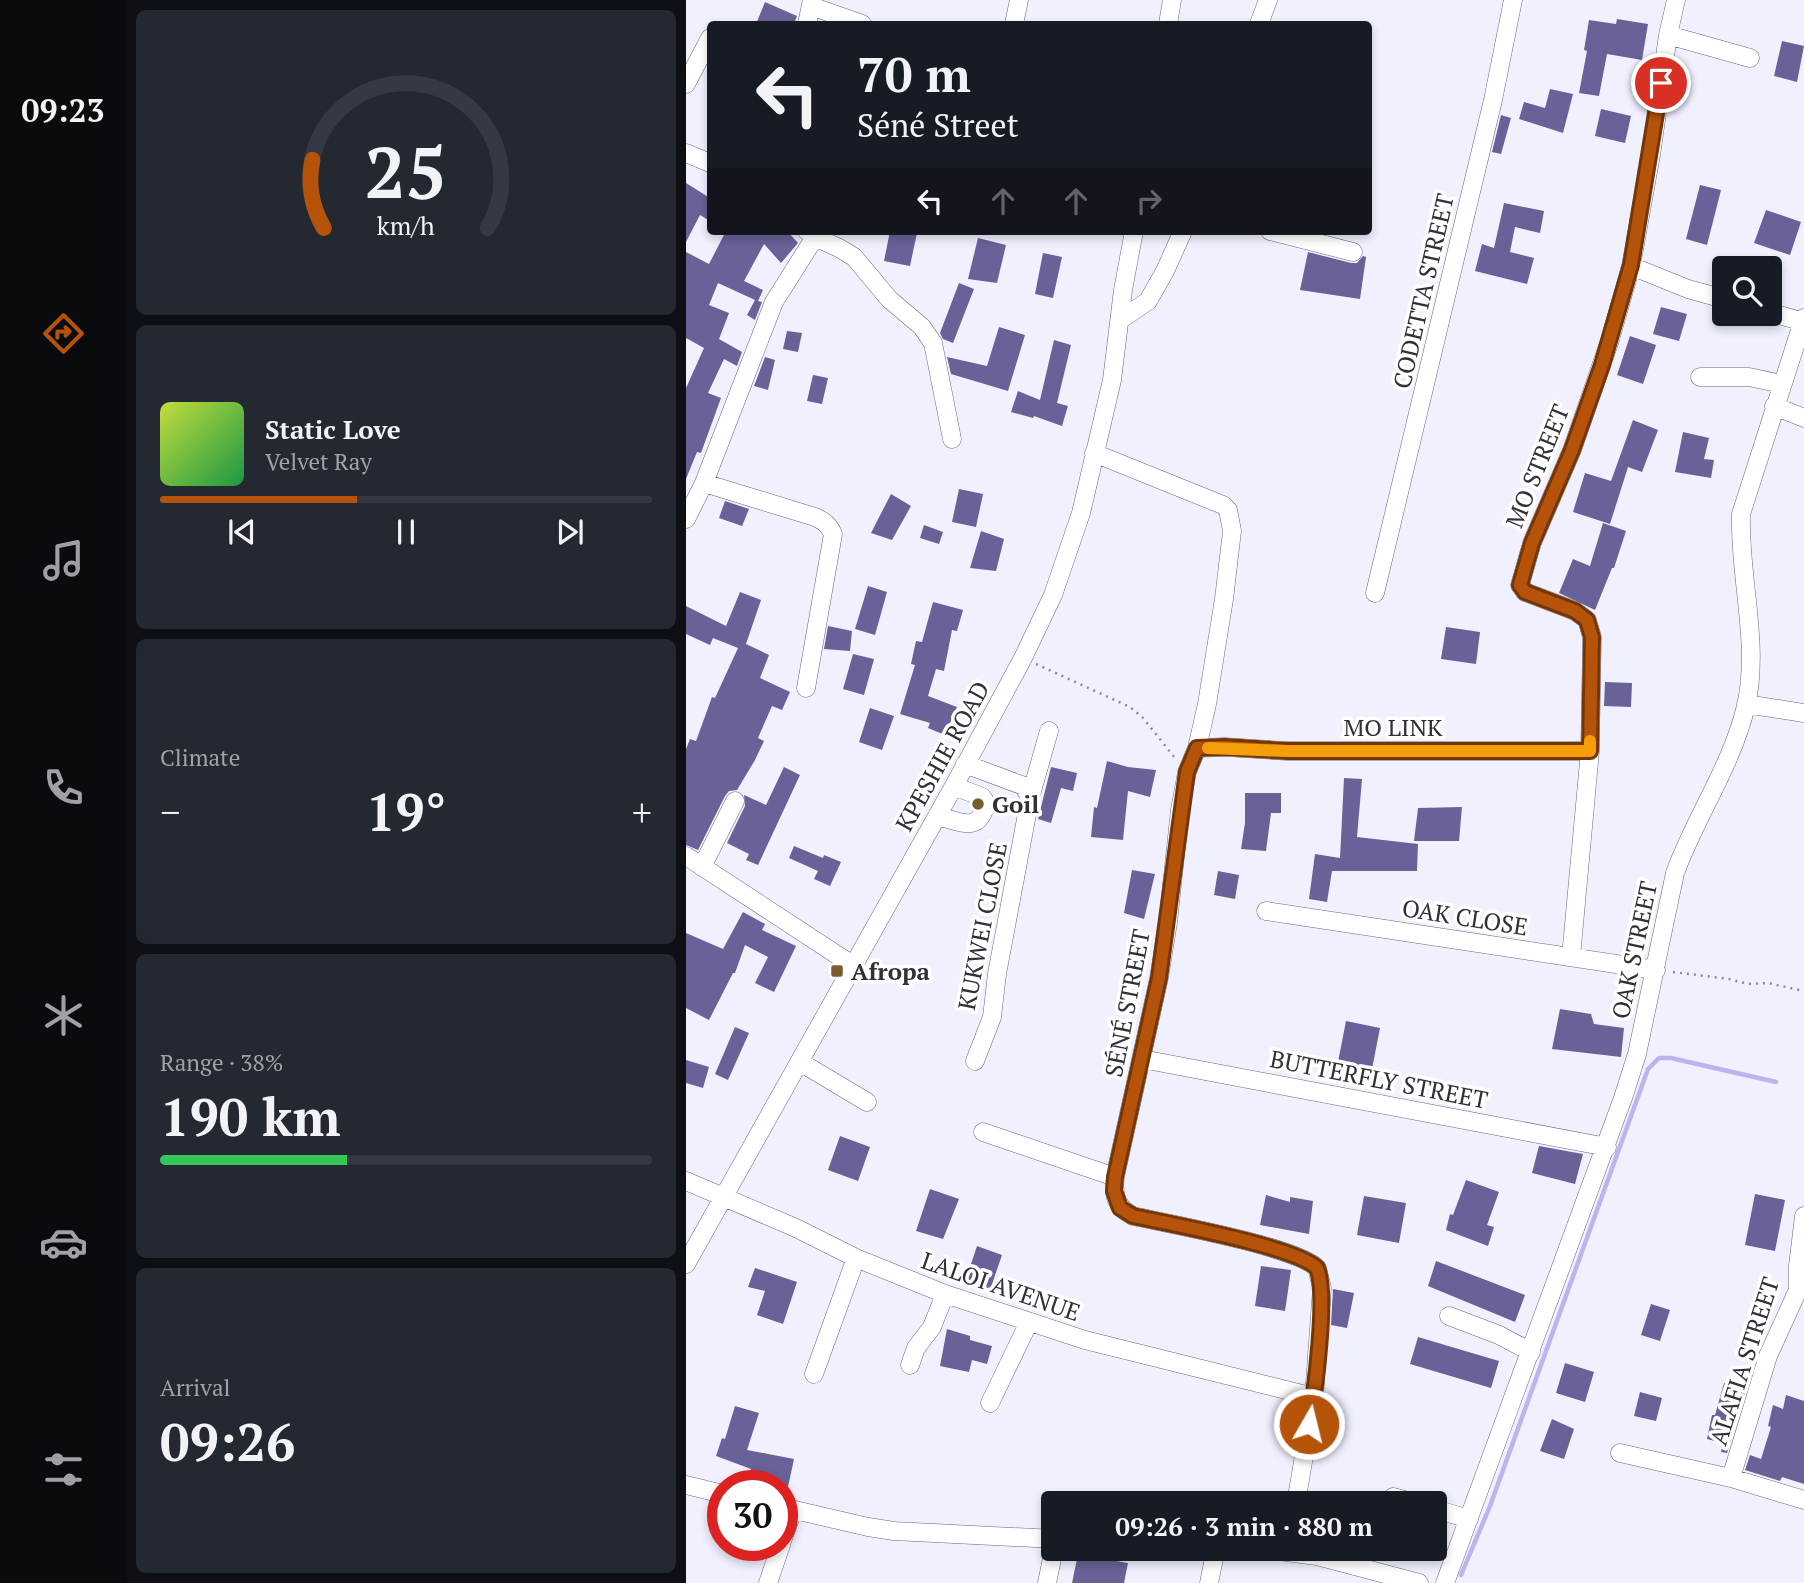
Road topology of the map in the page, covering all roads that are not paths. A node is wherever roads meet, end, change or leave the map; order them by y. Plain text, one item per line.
1 (1019, 0) edge
2 (1172, 0) edge
3 (1268, 0) edge
4 (1513, 0) edge
5 (1675, 0) edge
6 (812, 3) edge
7 (808, 21) edge
8 (855, 21) edge
9 (1015, 21) edge
10 (1168, 21) edge
11 (1259, 21) edge
12 (1668, 35) junction
13 (707, 44) edge
14 (1750, 58) dead end
15 (686, 84) edge
16 (686, 153) edge
17 (707, 162) edge
18 (810, 235) edge
19 (813, 235) edge
20 (1132, 235) edge
21 (1181, 235) edge
22 (1286, 235) edge
23 (1353, 252) dead end
24 (1631, 265) junction
25 (1712, 296) edge
26 (1782, 315) edge
27 (1119, 320) junction
28 (1804, 320) edge
29 (1700, 377) dead end
30 (1782, 384) junction
31 (1774, 407) junction
32 (1804, 418) edge
33 (952, 439) dead end
34 (1094, 453) junction
35 (704, 483) junction
36 (686, 519) edge
37 (1375, 593) dead end
38 (806, 688) dead end
39 (1746, 704) junction
40 (1804, 713) edge
41 (1049, 731) dead end
42 (1197, 748) junction
43 (1590, 751) junction
44 (965, 764) junction
45 (954, 786) junction
46 (1030, 798) junction
47 (735, 801) dead end
48 (937, 816) junction
49 (686, 856) edge
50 (702, 867) junction
51 (1266, 911) dead end
52 (1571, 957) junction
53 (854, 966) junction
54 (1656, 970) junction
55 (1142, 1059) junction
56 (975, 1061) dead end
57 (800, 1062) junction
58 (867, 1102) dead end
59 (983, 1132) dead end
60 (1607, 1147) junction
61 (1115, 1177) junction
62 (686, 1181) edge
63 (723, 1197) junction
64 (1804, 1216) edge
65 (856, 1258) junction
66 (686, 1264) edge
67 (1801, 1291) edge
68 (945, 1294) junction
69 (1449, 1316) dead end
70 (1029, 1322) junction
71 (1531, 1352) junction
72 (910, 1365) dead end
73 (814, 1374) dead end
74 (1314, 1398) junction
75 (990, 1403) dead end
76 (1620, 1453) dead end
77 (1731, 1478) junction
78 (686, 1485) edge
79 (707, 1490) edge
80 (1298, 1491) edge
81 (1804, 1500) edge
82 (798, 1510) edge
83 (1447, 1513) edge
84 (1469, 1519) junction
85 (1041, 1538) edge
86 (776, 1561) edge
87 (1052, 1561) edge
88 (1214, 1561) edge
89 (1328, 1561) edge
90 (1393, 1579) edge
91 (768, 1583) edge
92 (1047, 1583) edge
93 (1209, 1583) edge
94 (1419, 1583) edge
95 (1445, 1583) edge

1 - 9 street
2 - 10 street
3 - 11 street
4 - 37 street, CODETTA STREET
5 - 12 street, MO STREET
6 - 7 street
6 - 8 street
12 - 14 street
12 - 24 street, MO STREET
13 - 15 street
16 - 17 street
18 - 35 street
19 - 33 street
20 - 27 street, KPESHIE ROAD
21 - 27 street
22 - 23 street
24 - 25 street
24 - 43 street, MO STREET
26 - 28 street
27 - 34 street, KPESHIE ROAD
28 - 30 street, OAK STREET
29 - 30 street
30 - 31 street, OAK STREET
31 - 32 street
31 - 39 street, OAK STREET
34 - 42 street, SÉNÉ STREET
34 - 44 street, KPESHIE ROAD
35 - 36 street
35 - 38 street
39 - 40 street
39 - 54 street, OAK STREET
41 - 46 street, KUKWEI CLOSE
42 - 43 street, MO LINK
42 - 55 street, SÉNÉ STREET
43 - 52 street, MO STREET
44 - 45 street, KPESHIE ROAD
44 - 46 street
45 - 48 street, KPESHIE ROAD
45 - 48 street
46 - 56 street, KUKWEI CLOSE
47 - 50 street
48 - 53 street, KPESHIE ROAD
49 - 50 street
50 - 53 street
51 - 52 street, OAK CLOSE
52 - 54 street, OAK CLOSE
53 - 57 street, KPESHIE ROAD
54 - 60 street, OAK STREET
55 - 60 street, BUTTERFLY STREET
55 - 61 street, SÉNÉ STREET
57 - 58 street
57 - 63 street, KPESHIE ROAD
59 - 61 street
60 - 71 street, OAK STREET
61 - 74 street, SÉNÉ STREET
62 - 63 street, LALOI AVENUE
63 - 65 street, LALOI AVENUE
63 - 66 street, KPESHIE ROAD
64 - 67 street, ALAFIA STREET
65 - 68 street, LALOI AVENUE
65 - 73 street
67 - 77 street, ALAFIA STREET
68 - 70 street, LALOI AVENUE
68 - 72 street
69 - 71 street
70 - 74 street, LALOI AVENUE
70 - 75 street
71 - 84 street, OAK STREET
74 - 80 street, SÉNÉ STREET
76 - 77 street
77 - 81 street
78 - 79 street
82 - 85 street
83 - 84 street
84 - 95 street, OAK STREET
86 - 91 street
87 - 92 street
88 - 93 street
89 - 90 street
90 - 94 street

